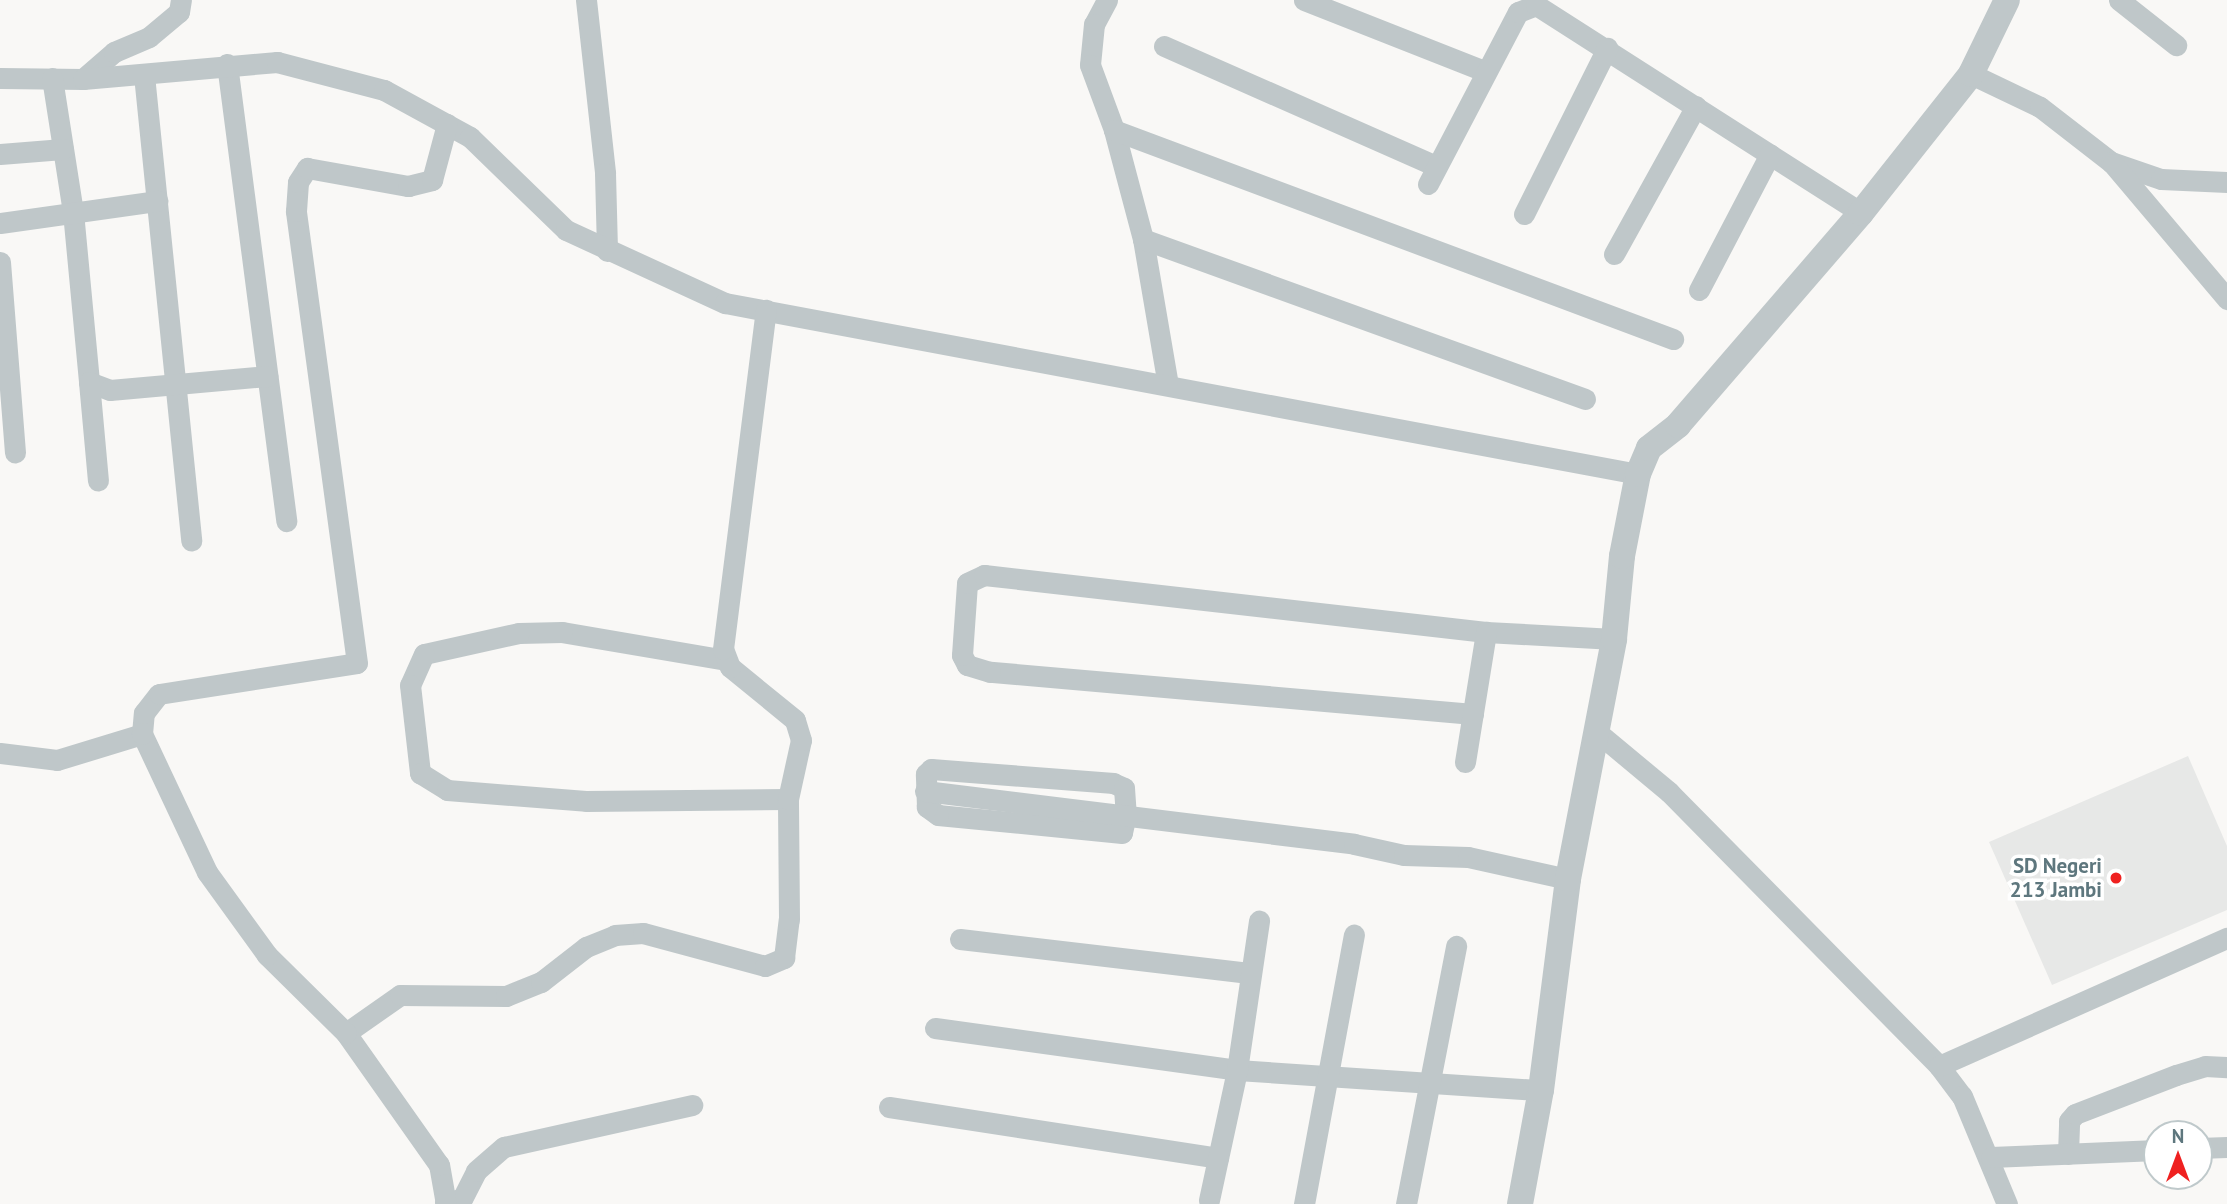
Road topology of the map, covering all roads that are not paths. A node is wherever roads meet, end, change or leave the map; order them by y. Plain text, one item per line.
1 (181, 0) edge
2 (586, 0) edge
3 (1107, 0) edge
4 (1304, 0) edge
5 (2007, 0) edge
6 (2119, 0) edge
7 (2176, 45) dead end
8 (1164, 46) dead end
9 (1607, 48) junction
10 (227, 64) junction
11 (1484, 71) junction
12 (1971, 74) junction
13 (144, 75) junction
14 (0, 78) edge
15 (52, 78) junction
16 (83, 79) junction
17 (1696, 106) junction
18 (447, 124) junction
19 (1114, 130) junction
20 (63, 149) junction
21 (0, 154) edge
22 (1770, 154) junction
23 (2111, 162) junction
24 (2227, 182) edge
25 (157, 201) junction
26 (73, 212) junction
27 (1861, 213) junction
28 (1524, 214) dead end
29 (0, 223) edge
30 (1143, 239) junction
31 (607, 251) junction
32 (1614, 254) dead end
33 (0, 262) edge
34 (1699, 290) dead end
35 (2227, 299) edge
36 (766, 310) junction
37 (1673, 340) dead end
38 (267, 376) junction
39 (89, 382) junction
40 (1168, 384) junction
41 (175, 386) junction
42 (1585, 398) dead end
43 (15, 452) dead end
44 (1638, 474) junction
45 (97, 481) dead end
46 (286, 521) dead end
47 (191, 541) dead end
48 (1486, 632) junction
49 (1614, 639) junction
50 (726, 660) junction
51 (1473, 714) junction
52 (1597, 733) junction
53 (142, 734) junction
54 (0, 753) edge
55 (1465, 762) dead end
56 (788, 799) junction
57 (1126, 816) junction
58 (1568, 879) junction
59 (1259, 921) dead end
60 (1354, 935) dead end
61 (2227, 938) edge
62 (960, 939) dead end
63 (1456, 946) dead end
64 (1249, 973) junction
65 (935, 1028) dead end
66 (346, 1033) junction
67 (2227, 1055) edge
68 (1939, 1066) junction
69 (2205, 1066) junction
70 (2227, 1067) edge
71 (1237, 1070) junction
72 (1330, 1076) junction
73 (1430, 1084) junction
74 (1541, 1090) junction
75 (692, 1105) dead end
76 (889, 1107) dead end
77 (2143, 1151) edge
78 (2068, 1154) junction
79 (1991, 1157) junction
80 (1218, 1158) junction
81 (1209, 1200) dead end
82 (446, 1203) edge
83 (1304, 1204) edge
84 (1406, 1204) edge
85 (1520, 1204) edge
86 (2007, 1204) edge

1 - 16 street
2 - 31 street
3 - 19 street
4 - 11 street
5 - 12 street
6 - 7 street
8 - 11 street
9 - 11 street
9 - 17 street
9 - 28 street
10 - 13 street
10 - 18 street
10 - 38 street
12 - 23 street
12 - 27 street
13 - 16 street
13 - 25 street
14 - 15 street
15 - 16 street
15 - 20 street
17 - 22 street
17 - 32 street
18 - 31 street
18 - 53 street
19 - 30 street
19 - 37 street
20 - 21 street
20 - 26 street
22 - 27 street
22 - 34 street
23 - 24 street
23 - 35 street
25 - 26 street
25 - 41 street
26 - 29 street
26 - 39 street
27 - 44 street
30 - 40 street
30 - 42 street
31 - 36 street
33 - 43 street
36 - 40 street
36 - 50 street
38 - 41 street
38 - 46 street
39 - 41 street
39 - 45 street
40 - 44 street
41 - 47 street
44 - 49 street
48 - 49 street
48 - 51 street
48 - 51 street
49 - 52 street
50 - 56 street
50 - 56 street
51 - 55 street
52 - 58 street
52 - 68 street
53 - 54 street
53 - 66 street
56 - 66 street
57 - 57 street
57 - 58 street
58 - 74 street
59 - 64 street
60 - 72 street
61 - 68 street
62 - 64 street
63 - 73 street
64 - 71 street
65 - 71 street
66 - 82 street
67 - 69 street
68 - 79 street
69 - 70 street
69 - 78 street
71 - 72 street
71 - 80 street
72 - 73 street
72 - 83 street
73 - 74 street
73 - 84 street
74 - 85 street
75 - 82 street
76 - 80 street
77 - 78 street
78 - 79 street
79 - 86 street
80 - 81 street

